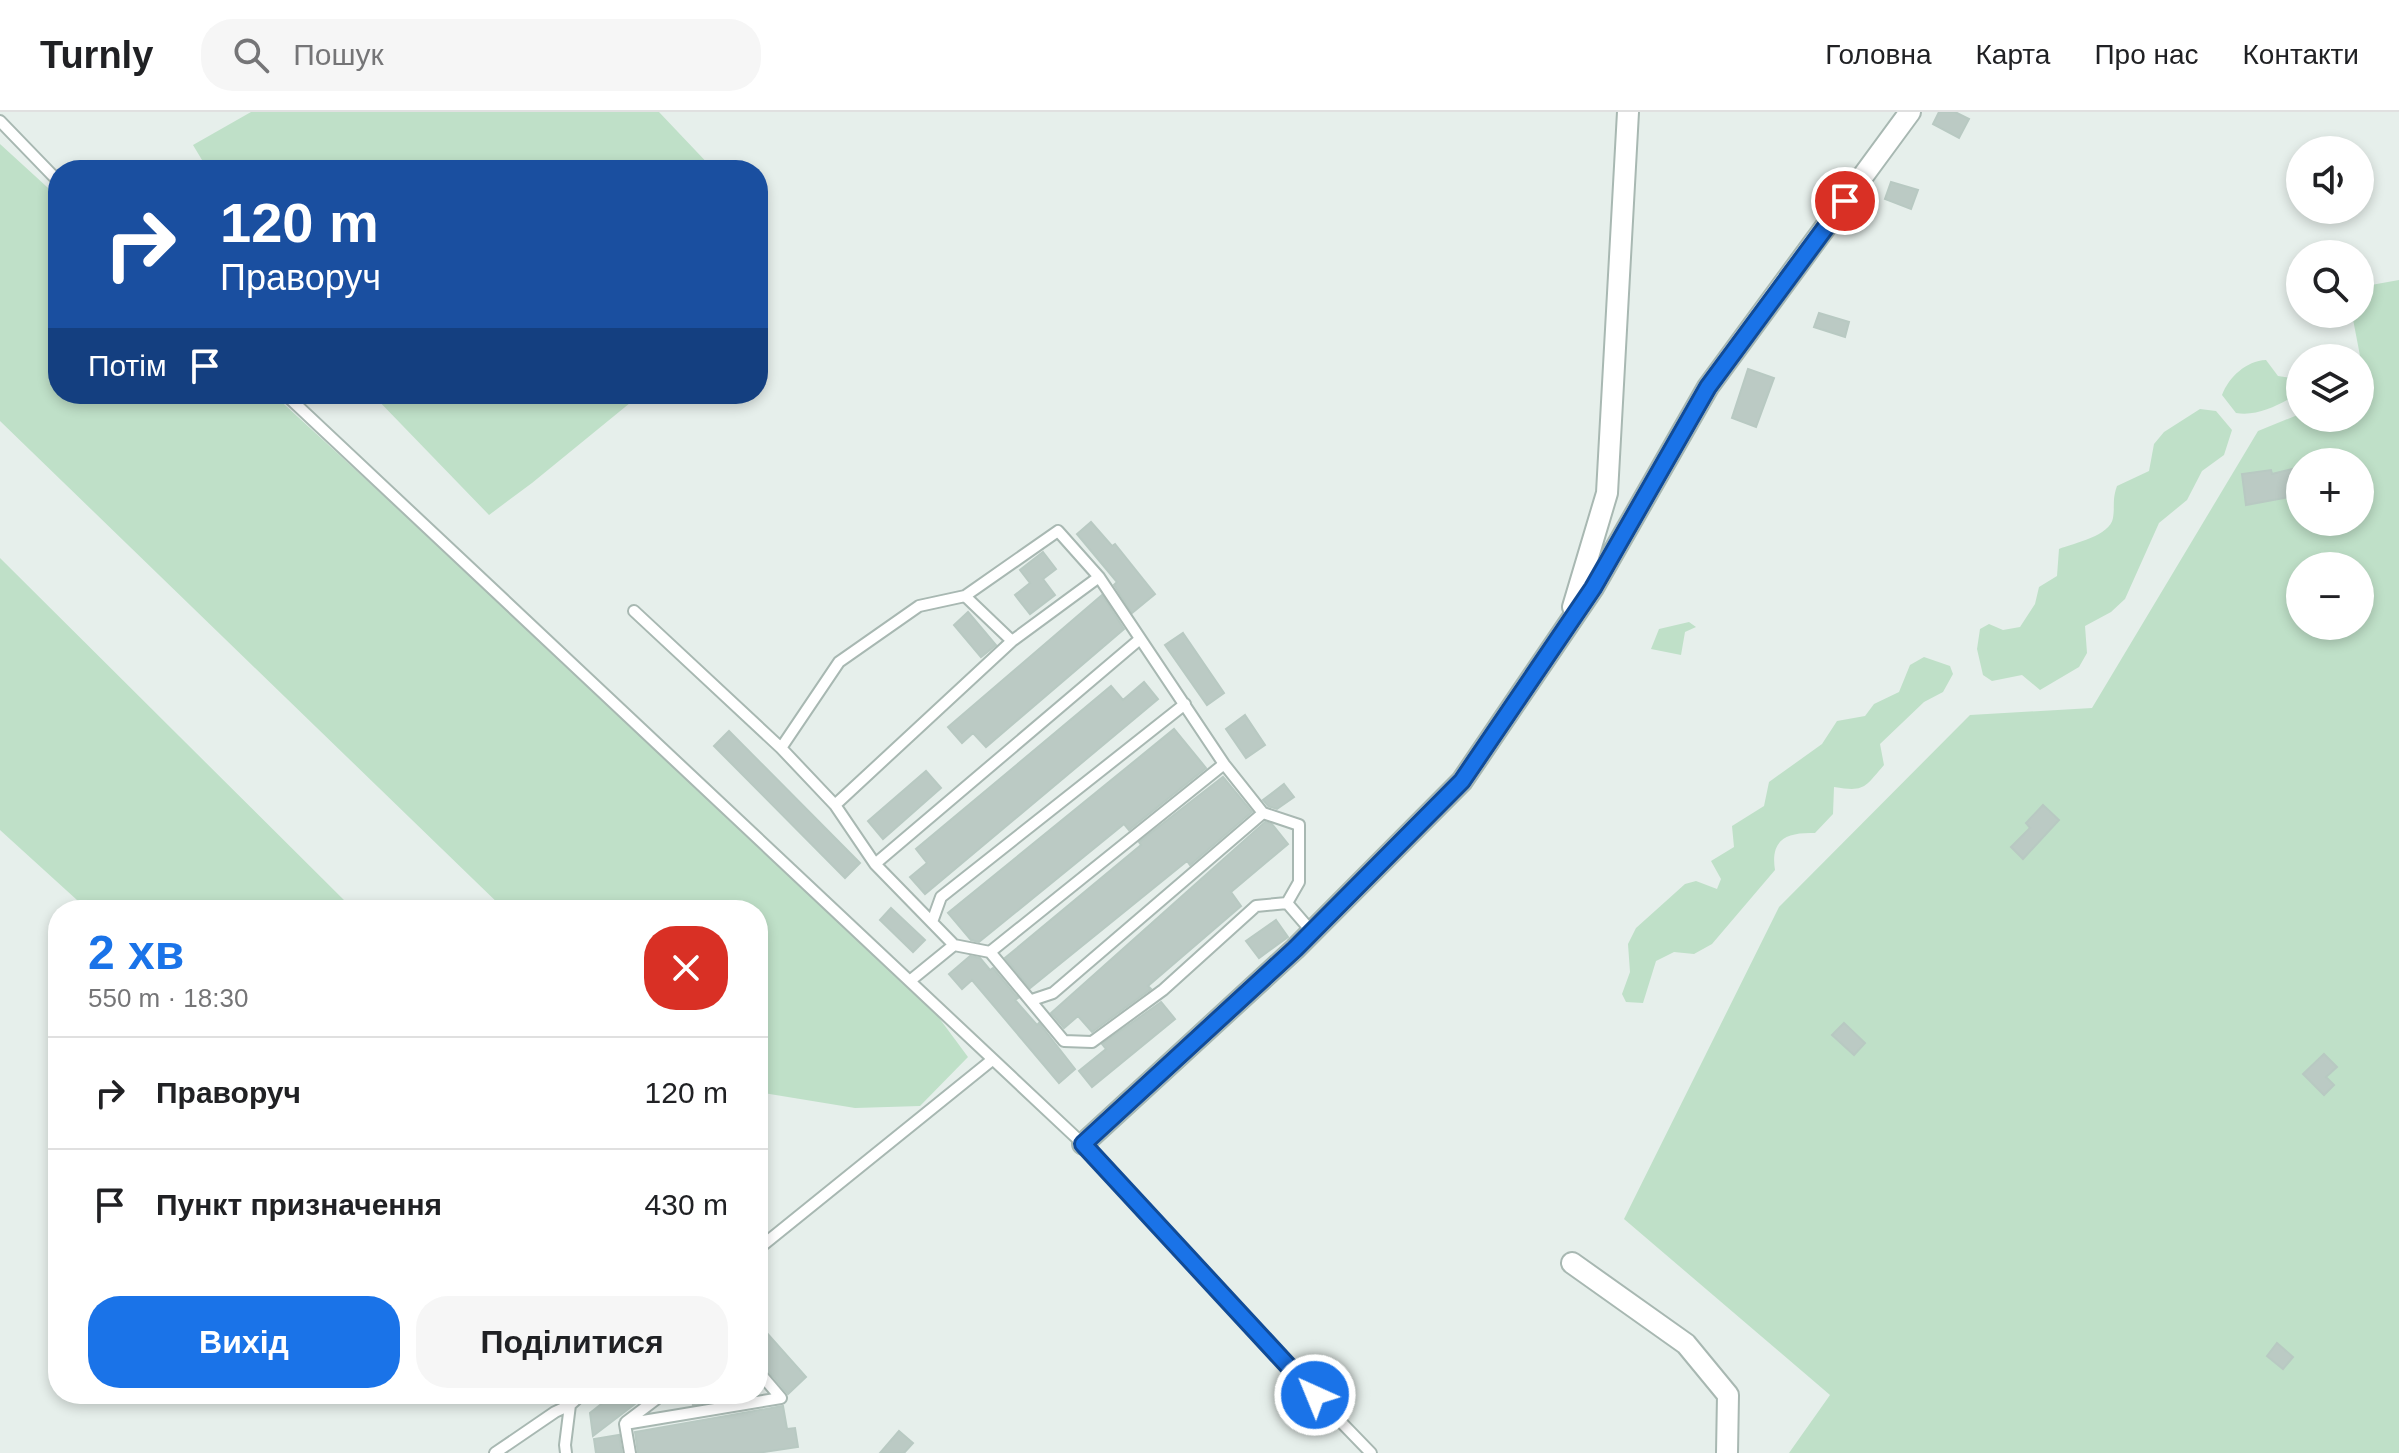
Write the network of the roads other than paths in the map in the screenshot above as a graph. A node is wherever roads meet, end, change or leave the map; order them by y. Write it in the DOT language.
graph roads {
  1 [pos="1628,112"];
  2 [pos="1910,112"];
  3 [pos="0,121"];
  4 [pos="48,171"];
  5 [pos="296,404"];
  6 [pos="1099,577"];
  7 [pos="965,596"];
  8 [pos="634,611"];
  9 [pos="1568,625"];
  10 [pos="1140,639"];
  11 [pos="1012,641"];
  12 [pos="1185,704"];
  13 [pos="781,748"];
  14 [pos="1224,764"];
  15 [pos="835,805"];
  16 [pos="1263,813"];
  17 [pos="875,864"];
  18 [pos="1287,903"];
  19 [pos="932,922"];
  20 [pos="1312,932"];
  21 [pos="954,945"];
  22 [pos="990,952"];
  23 [pos="911,980"];
  24 [pos="1032,1000"];
  25 [pos="992,1060"];
  26 [pos="1083,1144"];
  27 [pos="768,1241"];
  28 [pos="1572,1263"];
  29 [pos="768,1383"];
  30 [pos="768,1400"];
  31 [pos="650,1404"];
  32 [pos="745,1404"];
  33 [pos="570,1405"];
  34 [pos="625,1424"];
  35 [pos="495,1453"];
  36 [pos="566,1453"];
  37 [pos="630,1453"];
  38 [pos="1371,1453"];
  39 [pos="1730,1453"];
  1 -- 9 [label="street"];
  2 -- 9 [label="street"];
  3 -- 4 [label="lane"];
  5 -- 23 [label="lane"];
  6 -- 7 [label="lane"];
  6 -- 10 [label="lane"];
  6 -- 11 [label="lane"];
  7 -- 11 [label="lane"];
  7 -- 13 [label="lane"];
  8 -- 13 [label="lane"];
  9 -- 20 [label="street"];
  10 -- 12 [label="lane"];
  10 -- 17 [label="lane"];
  11 -- 15 [label="lane"];
  12 -- 14 [label="lane"];
  12 -- 19 [label="lane"];
  13 -- 15 [label="lane"];
  14 -- 16 [label="lane"];
  14 -- 22 [label="lane"];
  15 -- 17 [label="lane"];
  16 -- 18 [label="lane"];
  16 -- 24 [label="lane"];
  17 -- 19 [label="lane"];
  18 -- 20 [label="lane"];
  18 -- 24 [label="lane"];
  19 -- 21 [label="lane"];
  20 -- 26 [label="street"];
  21 -- 22 [label="lane"];
  21 -- 23 [label="lane"];
  22 -- 24 [label="lane"];
  23 -- 25 [label="lane"];
  25 -- 26 [label="lane"];
  25 -- 27 [label="lane"];
  26 -- 38 [label="lane"];
  28 -- 39 [label="street"];
  29 -- 30 [label="lane"];
  31 -- 34 [label="lane"];
  32 -- 34 [label="lane"];
  33 -- 35 [label="lane"];
  33 -- 36 [label="lane"];
  34 -- 37 [label="lane"];
}
